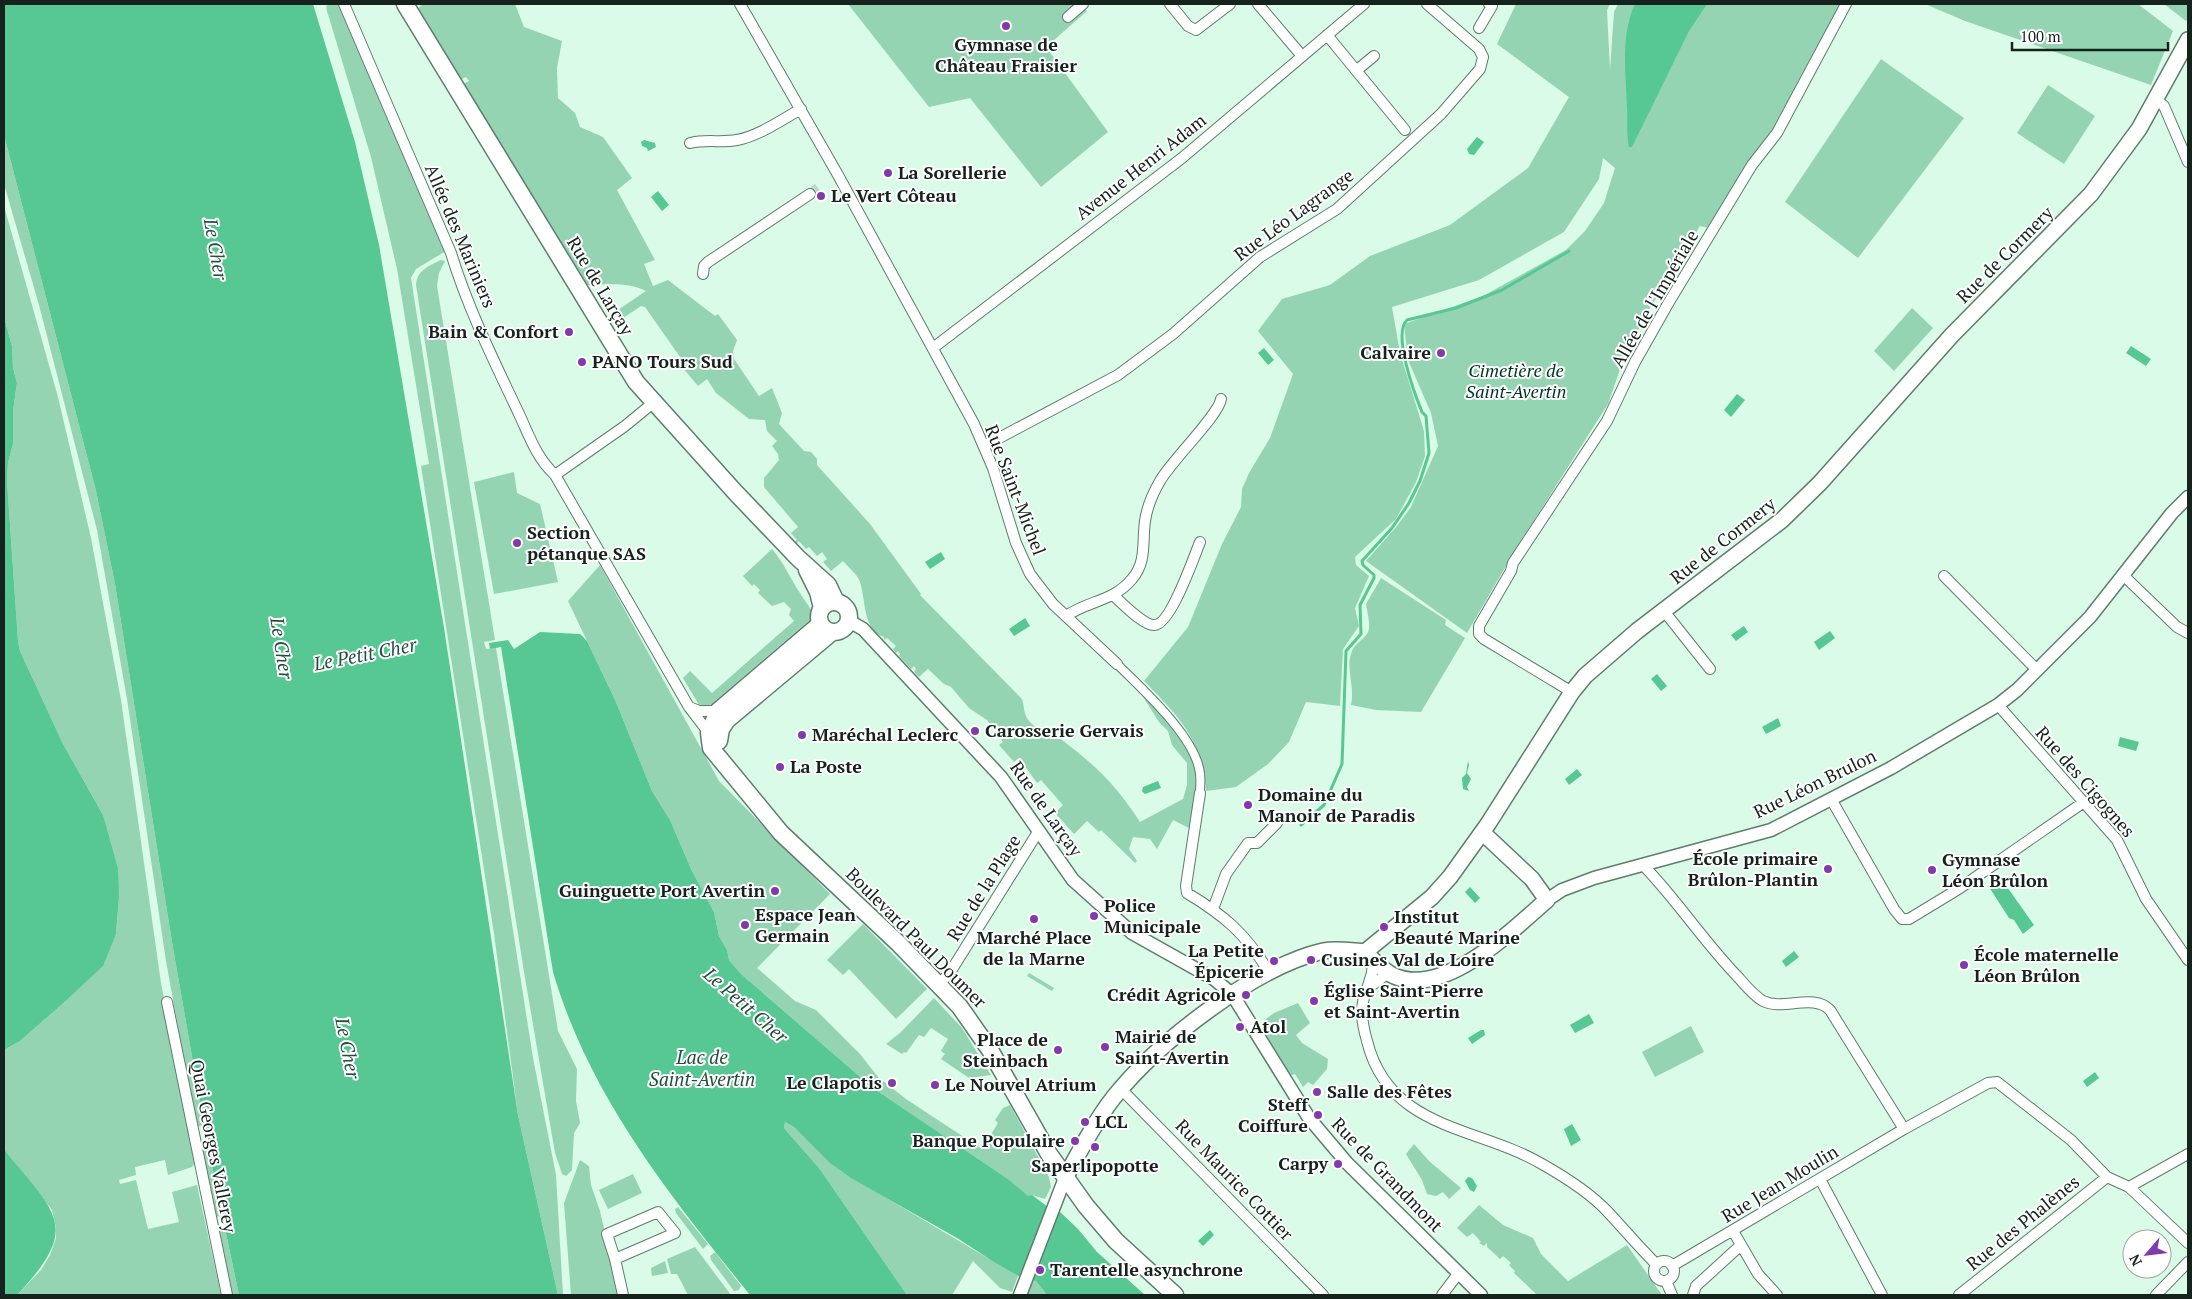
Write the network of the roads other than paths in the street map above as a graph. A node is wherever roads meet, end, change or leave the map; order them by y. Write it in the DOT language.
graph roads {
  1 [pos="344,4"];
  2 [pos="405,4"];
  3 [pos="740,4"];
  4 [pos="1083,4"];
  5 [pos="1170,4"];
  6 [pos="1230,4"];
  7 [pos="1258,4"];
  8 [pos="1364,4"];
  9 [pos="1427,4"];
  10 [pos="1488,4"];
  11 [pos="1846,4"];
  12 [pos="1068,17"];
  13 [pos="1479,28"];
  14 [pos="1327,35"];
  15 [pos="2188,40"];
  16 [pos="1302,56"];
  17 [pos="1374,56"];
  18 [pos="1357,70"];
  19 [pos="2156,99"];
  20 [pos="800,109"];
  21 [pos="1405,130"];
  22 [pos="690,144"];
  23 [pos="2188,162"];
  24 [pos="810,194"];
  25 [pos="703,274"];
  26 [pos="933,348"];
  27 [pos="1221,399"];
  28 [pos="653,402"];
  29 [pos="984,446"];
  30 [pos="554,475"];
  31 [pos="2188,498"];
  32 [pos="1200,542"];
  33 [pos="2123,575"];
  34 [pos="1944,576"];
  35 [pos="1114,596"];
  36 [pos="1664,611"];
  37 [pos="1066,616"];
  38 [pos="827,617"];
  39 [pos="849,621"];
  40 [pos="2188,633"];
  41 [pos="1117,664"];
  42 [pos="1710,669"];
  43 [pos="2037,670"];
  44 [pos="1572,692"];
  45 [pos="1998,705"];
  46 [pos="689,707"];
  47 [pos="718,712"];
  48 [pos="709,733"];
  49 [pos="730,771"];
  50 [pos="1200,793"];
  51 [pos="1830,799"];
  52 [pos="2084,802"];
  53 [pos="1277,823"];
  54 [pos="1038,832"];
  55 [pos="1483,833"];
  56 [pos="1643,865"];
  57 [pos="1547,900"];
  58 [pos="1213,910"];
  59 [pos="1369,956"];
  60 [pos="2188,960"];
  61 [pos="1270,972"];
  62 [pos="1388,973"];
  63 [pos="939,984"];
  64 [pos="1367,989"];
  65 [pos="1232,994"];
  66 [pos="167,1002"];
  67 [pos="1121,1088"];
  68 [pos="1904,1129"];
  69 [pos="2188,1154"];
  70 [pos="2107,1176"];
  71 [pos="1065,1178"];
  72 [pos="1820,1179"];
  73 [pos="2129,1187"];
  74 [pos="1733,1231"];
  75 [pos="2188,1244"];
  76 [pos="1741,1245"];
  77 [pos="614,1259"];
  78 [pos="2188,1262"];
  79 [pos="1656,1264"];
  80 [pos="1672,1266"];
  81 [pos="1458,1274"];
  82 [pos="1666,1281"];
  83 [pos="227,1295"];
  84 [pos="623,1295"];
  85 [pos="1020,1295"];
  86 [pos="1175,1295"];
  87 [pos="1324,1295"];
  88 [pos="1442,1295"];
  89 [pos="1481,1295"];
  90 [pos="1672,1295"];
  91 [pos="1693,1295"];
  92 [pos="1777,1295"];
  93 [pos="1882,1295"];
  94 [pos="1960,1295"];
  95 [pos="2156,1295"];
  1 -- 30 [label="street, Allée des Mariniers"];
  2 -- 28 [label="main road, Rue de Larçay"];
  3 -- 20 [label="street, Rue Saint-Michel"];
  4 -- 12 [label="street"];
  5 -- 6 [label="street"];
  7 -- 16 [label="street"];
  8 -- 14 [label="street, Avenue Henri Adam"];
  9 -- 29 [label="street, Rue Léo Lagrange"];
  10 -- 13 [label="street"];
  11 -- 44 [label="street, Allée de l'Impériale"];
  14 -- 16 [label="street, Avenue Henri Adam"];
  14 -- 18 [label="street"];
  15 -- 19 [label="main road, Rue de Cormery"];
  16 -- 26 [label="street, Avenue Henri Adam"];
  17 -- 18 [label="street"];
  18 -- 21 [label="street"];
  19 -- 23 [label="street"];
  19 -- 36 [label="main road, Rue de Cormery"];
  20 -- 22 [label="street"];
  20 -- 26 [label="street, Rue Saint-Michel"];
  24 -- 25 [label="street"];
  26 -- 29 [label="street, Rue Saint-Michel"];
  27 -- 35 [label="street"];
  28 -- 30 [label="street"];
  28 -- 38 [label="main road, Rue de Larçay"];
  29 -- 37 [label="street, Rue Saint-Michel"];
  30 -- 46 [label="street, Allée des Mariniers"];
  31 -- 33 [label="street, Rue Léon Brulon"];
  32 -- 35 [label="street"];
  33 -- 40 [label="street"];
  33 -- 43 [label="street, Rue Léon Brulon"];
  34 -- 43 [label="street"];
  35 -- 37 [label="street"];
  36 -- 42 [label="street"];
  36 -- 44 [label="main road, Rue de Cormery"];
  37 -- 41 [label="street, Rue Saint-Michel"];
  38 -- 39 [label="main road, Rue de Larçay"];
  38 -- 39 [label="main road"];
  38 -- 47 [label="main road"];
  38 -- 49 [label="main road"];
  39 -- 54 [label="street, Rue de Larçay"];
  41 -- 50 [label="street, Rue Saint-Michel"];
  43 -- 45 [label="street, Rue Léon Brulon"];
  44 -- 55 [label="main road, Rue de Cormery"];
  45 -- 51 [label="street, Rue Léon Brulon"];
  45 -- 52 [label="street, Rue des Cigognes"];
  46 -- 47 [label="street"];
  46 -- 48 [label="street, Allée des Mariniers"];
  47 -- 48 [label="main road"];
  48 -- 49 [label="main road, Boulevard Paul Doumer"];
  49 -- 63 [label="main road, Boulevard Paul Doumer"];
  50 -- 58 [label="street, Rue Saint-Michel"];
  51 -- 52 [label="street"];
  51 -- 56 [label="street, Rue Léon Brulon"];
  52 -- 60 [label="street, Rue des Cigognes"];
  53 -- 58 [label="street"];
  54 -- 63 [label="street, Rue de la Plage"];
  54 -- 65 [label="street, Rue de Larçay"];
  55 -- 57 [label="main road"];
  55 -- 59 [label="main road, Rue de Cormery"];
  56 -- 57 [label="street, Rue Léon Brulon"];
  56 -- 68 [label="street"];
  57 -- 62 [label="main road, Rue Léon Brulon"];
  58 -- 61 [label="street, Rue Saint-Michel"];
  59 -- 61 [label="main road"];
  59 -- 62 [label="main road, Rue Léon Brulon"];
  59 -- 64 [label="street"];
  61 -- 65 [label="main road"];
  62 -- 64 [label="street"];
  63 -- 71 [label="main road, Boulevard Paul Doumer"];
  64 -- 79 [label="street"];
  65 -- 67 [label="main road"];
  65 -- 81 [label="street, Rue de Grandmont"];
  66 -- 83 [label="street, Quai Georges Vallerey"];
  67 -- 71 [label="main road"];
  67 -- 87 [label="street, Rue Maurice Cottier"];
  68 -- 70 [label="street, Rue Jean Moulin"];
  68 -- 72 [label="street, Rue Jean Moulin"];
  69 -- 73 [label="street"];
  70 -- 73 [label="street"];
  70 -- 94 [label="street, Rue des Phalènes"];
  71 -- 85 [label="street"];
  71 -- 86 [label="main road, Boulevard Paul Doumer"];
  72 -- 74 [label="street, Rue Jean Moulin"];
  72 -- 93 [label="street"];
  73 -- 75 [label="street"];
  74 -- 76 [label="street"];
  74 -- 80 [label="street, Rue Jean Moulin"];
  76 -- 91 [label="street"];
  76 -- 92 [label="street"];
  77 -- 77 [label="street"];
  77 -- 84 [label="street"];
  78 -- 95 [label="street"];
  79 -- 80 [label="street"];
  79 -- 82 [label="street"];
  80 -- 82 [label="street"];
  81 -- 88 [label="street"];
  81 -- 89 [label="street, Rue de Grandmont"];
  82 -- 90 [label="street"];
}
